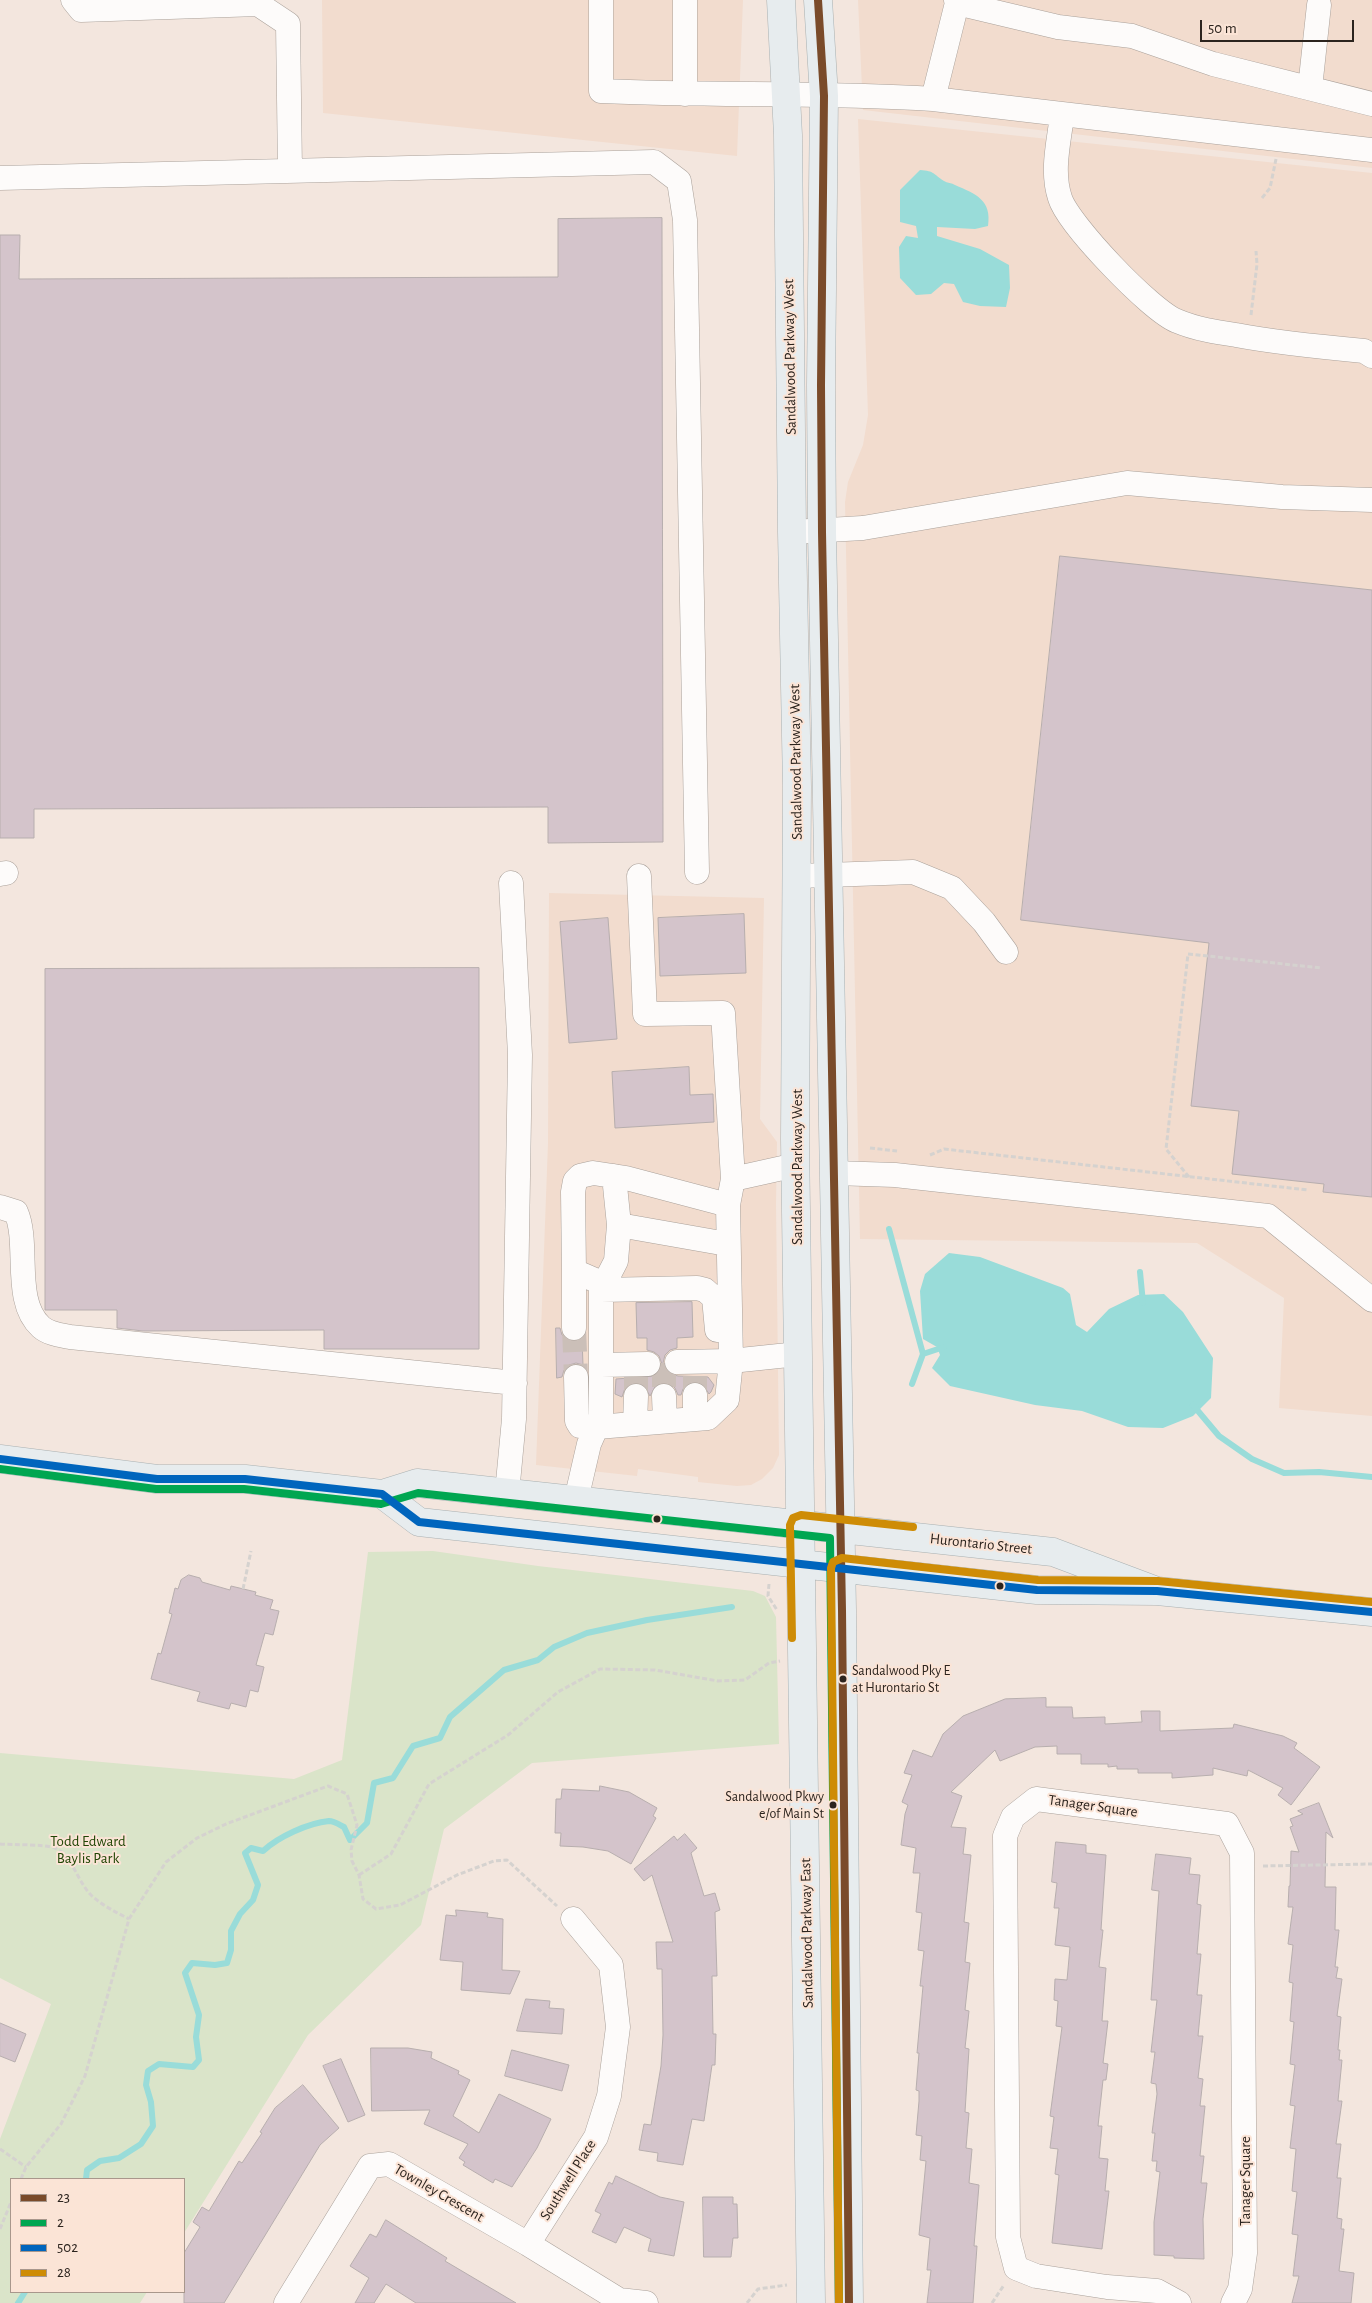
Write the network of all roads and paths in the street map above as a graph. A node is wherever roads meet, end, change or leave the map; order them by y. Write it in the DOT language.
graph roads {
  1 [pos="73,0"];
  2 [pos="601,0"];
  3 [pos="685,0"];
  4 [pos="782,0"];
  5 [pos="818,0"];
  6 [pos="956,2"];
  7 [pos="1319,5"];
  8 [pos="1310,88"];
  9 [pos="686,94"];
  10 [pos="786,95"];
  11 [pos="824,96"];
  12 [pos="933,99"];
  13 [pos="1372,104"];
  14 [pos="1062,115"];
  15 [pos="1372,150"];
  16 [pos="290,171"];
  17 [pos="0,178"];
  18 [pos="1256,251"];
  19 [pos="1250,323"];
  20 [pos="1372,356"];
  21 [pos="1372,500"];
  22 [pos="792,532"];
  23 [pos="822,532"];
  24 [pos="697,872"];
  25 [pos="639,876"];
  26 [pos="798,876"];
  27 [pos="829,876"];
  28 [pos="512,883"];
  29 [pos="1006,952"];
  30 [pos="1322,968"];
  31 [pos="870,1148"];
  32 [pos="905,1152"];
  33 [pos="923,1154"];
  34 [pos="796,1165"];
  35 [pos="834,1173"];
  36 [pos="614,1176"];
  37 [pos="1189,1177"];
  38 [pos="733,1179"];
  39 [pos="1308,1190"];
  40 [pos="728,1205"];
  41 [pos="0,1207"];
  42 [pos="619,1225"];
  43 [pos="727,1244"];
  44 [pos="574,1271"];
  45 [pos="602,1287"];
  46 [pos="1372,1300"];
  47 [pos="574,1328"];
  48 [pos="798,1354"];
  49 [pos="731,1356"];
  50 [pos="601,1365"];
  51 [pos="576,1377"];
  52 [pos="515,1383"];
  53 [pos="664,1396"];
  54 [pos="694,1418"];
  55 [pos="665,1421"];
  56 [pos="635,1424"];
  57 [pos="597,1427"];
  58 [pos="0,1459"];
  59 [pos="508,1493"];
  60 [pos="382,1494"];
  61 [pos="576,1500"];
  62 [pos="800,1525"];
  63 [pos="840,1529"];
  64 [pos="251,1550"];
  65 [pos="801,1564"];
  66 [pos="841,1568"];
  67 [pos="243,1589"];
  68 [pos="1156,1591"];
  69 [pos="1372,1612"];
  70 [pos="782,1660"];
  71 [pos="0,1844"];
  72 [pos="1372,1864"];
  73 [pos="1242,1866"];
  74 [pos="359,1874"];
  75 [pos="129,1919"];
  76 [pos="573,1919"];
  77 [pos="0,2149"];
  78 [pos="26,2167"];
  79 [pos="21,2178"];
  80 [pos="10,2204"];
  81 [pos="0,2229"];
  82 [pos="528,2244"];
  83 [pos="789,2285"];
  84 [pos="286,2303"];
  85 [pos="646,2303"];
  86 [pos="747,2303"];
  87 [pos="811,2303"];
  88 [pos="849,2303"];
  89 [pos="1179,2303"];
  90 [pos="1232,2303"];
  1 -- 16 [label="street"];
  2 -- 9 [label="street"];
  3 -- 9 [label="street"];
  4 -- 10 [label="main road, Sandalwood Parkway West"];
  5 -- 11 [label="main road, Sandalwood Parkway West"];
  6 -- 8 [label="street"];
  6 -- 12 [label="street"];
  7 -- 8 [label="street"];
  8 -- 13 [label="street"];
  9 -- 10 [label="street"];
  10 -- 11 [label="street"];
  10 -- 22 [label="main road, Sandalwood Parkway West"];
  11 -- 12 [label="street"];
  11 -- 23 [label="main road, Sandalwood Parkway West"];
  12 -- 14 [label="street"];
  14 -- 15 [label="street"];
  14 -- 20 [label="street"];
  16 -- 17 [label="street"];
  16 -- 24 [label="street"];
  18 -- 19 [label="path"];
  21 -- 23 [label="street"];
  22 -- 23 [label="street"];
  22 -- 26 [label="main road, Sandalwood Parkway West"];
  23 -- 27 [label="main road, Sandalwood Parkway West"];
  25 -- 38 [label="street"];
  26 -- 27 [label="street"];
  26 -- 34 [label="main road, Sandalwood Parkway West"];
  27 -- 29 [label="street"];
  27 -- 35 [label="main road, Sandalwood Parkway West"];
  28 -- 52 [label="street"];
  30 -- 37 [label="path"];
  31 -- 32 [label="path"];
  33 -- 37 [label="path"];
  34 -- 38 [label="street"];
  34 -- 48 [label="main road, Sandalwood Parkway West"];
  35 -- 46 [label="street"];
  35 -- 63 [label="main road, Sandalwood Parkway West"];
  36 -- 40 [label="street"];
  36 -- 42 [label="street"];
  36 -- 44 [label="street"];
  37 -- 39 [label="path"];
  38 -- 40 [label="street"];
  40 -- 43 [label="street"];
  41 -- 52 [label="street"];
  42 -- 43 [label="street"];
  42 -- 45 [label="street"];
  43 -- 49 [label="street"];
  44 -- 45 [label="street"];
  44 -- 47 [label="street"];
  45 -- 49 [label="street"];
  45 -- 50 [label="street"];
  48 -- 49 [label="street"];
  48 -- 62 [label="main road, Sandalwood Parkway West"];
  49 -- 54 [label="street"];
  49 -- 54 [label="street"];
  50 -- 56 [label="street"];
  50 -- 57 [label="street"];
  51 -- 57 [label="street"];
  52 -- 59 [label="street"];
  53 -- 55 [label="street"];
  54 -- 55 [label="street"];
  55 -- 56 [label="street"];
  56 -- 57 [label="street"];
  57 -- 61 [label="street"];
  58 -- 60 [label="main road, Hurontario Street"];
  59 -- 60 [label="main road, Hurontario Street"];
  59 -- 61 [label="main road, Hurontario Street"];
  60 -- 65 [label="main road, Hurontario Street"];
  61 -- 62 [label="main road, Hurontario Street"];
  62 -- 63 [label="main road, Hurontario Street"];
  62 -- 65 [label="main road, Sandalwood Parkway East"];
  63 -- 66 [label="main road, Sandalwood Parkway West"];
  63 -- 68 [label="main road, Hurontario Street"];
  64 -- 67 [label="path"];
  65 -- 66 [label="main road, Hurontario Street"];
  65 -- 87 [label="main road, Sandalwood Parkway East"];
  66 -- 68 [label="main road, Hurontario Street"];
  66 -- 88 [label="main road"];
  68 -- 69 [label="main road, Hurontario Street"];
  70 -- 74 [label="path"];
  71 -- 75 [label="path"];
  72 -- 73 [label="path"];
  73 -- 89 [label="street, Tanager Square"];
  73 -- 90 [label="street, Tanager Square"];
  74 -- 75 [label="path"];
  74 -- 76 [label="path"];
  75 -- 78 [label="path"];
  76 -- 82 [label="street, Southwell Place"];
  77 -- 78 [label="path"];
  78 -- 79 [label="path"];
  80 -- 81 [label="path"];
  82 -- 84 [label="street, Townley Crescent"];
  82 -- 85 [label="street, Townley Crescent"];
  83 -- 86 [label="path"];
}
